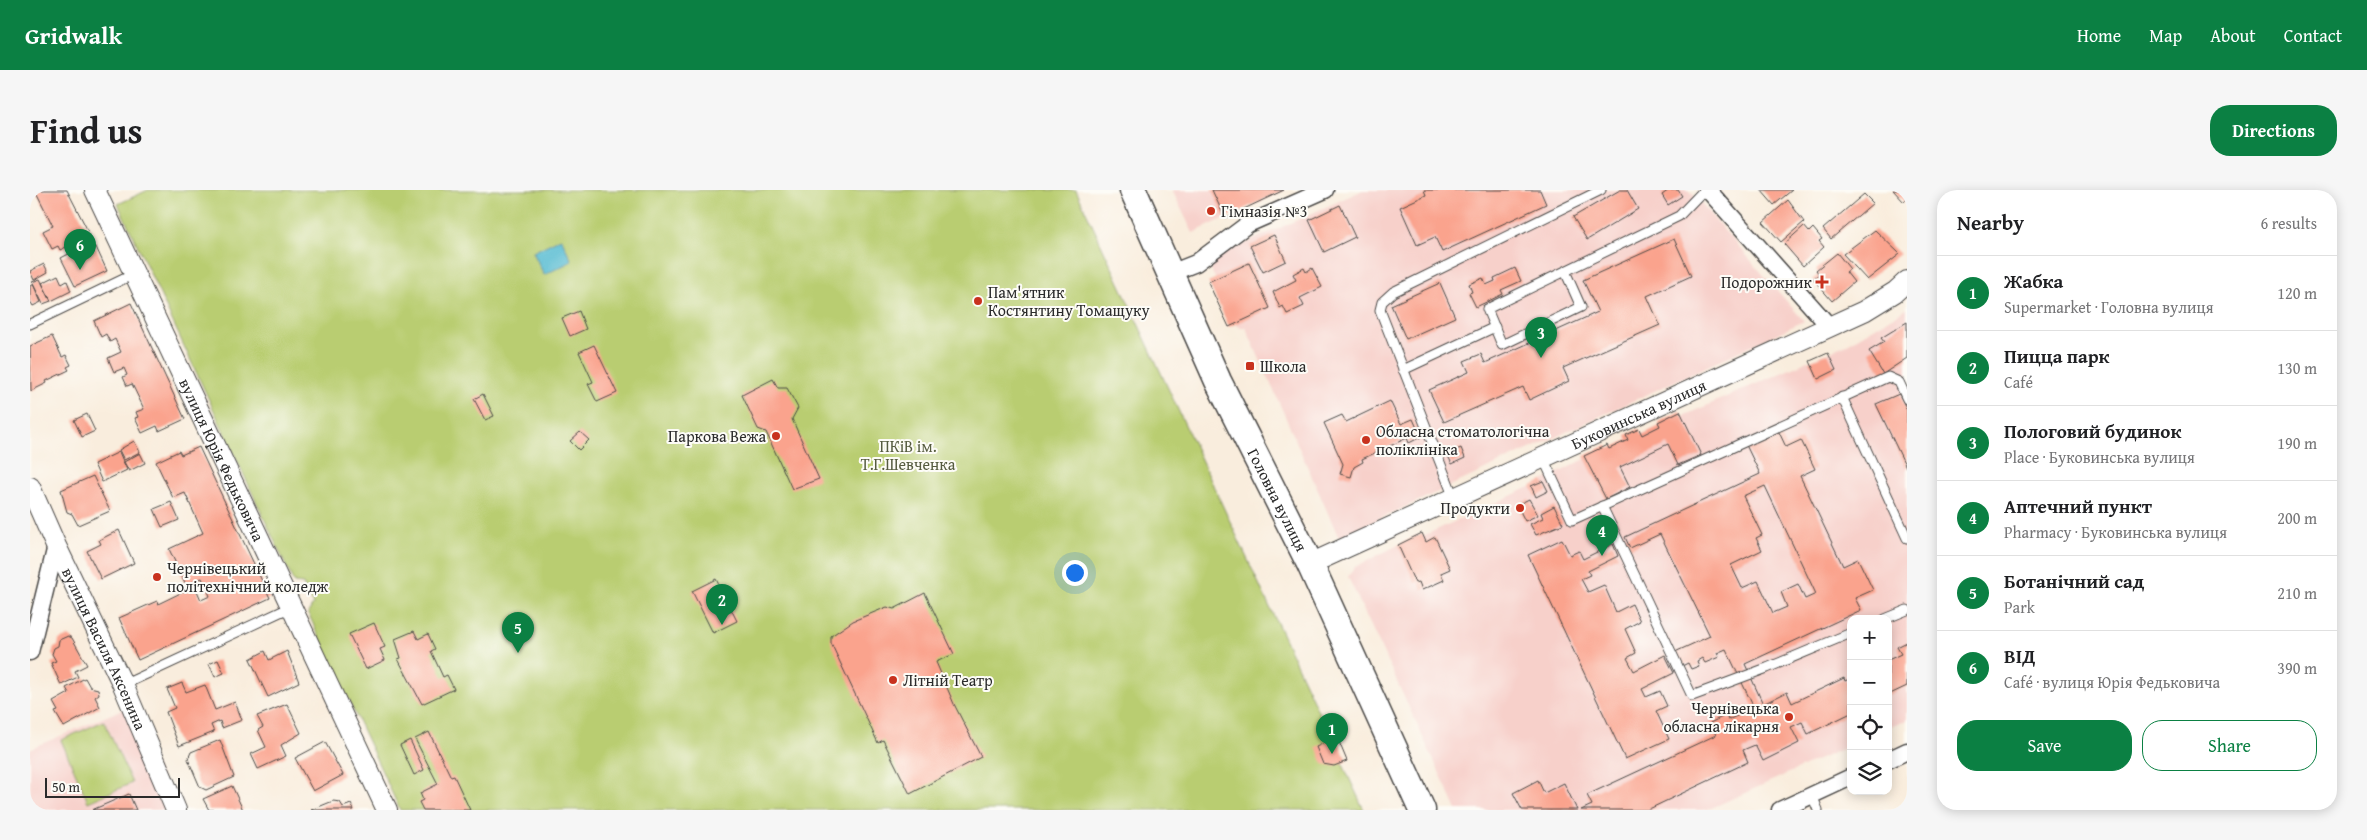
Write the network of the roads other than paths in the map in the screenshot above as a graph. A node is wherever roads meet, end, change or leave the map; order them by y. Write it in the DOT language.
graph roads {
  1 [pos="95,190"];
  2 [pos="1133,190"];
  3 [pos="1325,190"];
  4 [pos="1601,190"];
  5 [pos="1704,190"];
  6 [pos="1708,190"];
  7 [pos="1565,271"];
  8 [pos="134,273"];
  9 [pos="1171,273"];
  10 [pos="1907,281"];
  11 [pos="30,324"];
  12 [pos="1829,326"];
  13 [pos="1495,327"];
  14 [pos="1403,370"];
  15 [pos="1842,397"];
  16 [pos="1907,399"];
  17 [pos="1543,458"];
  18 [pos="30,487"];
  19 [pos="1454,498"];
  20 [pos="1602,506"];
  21 [pos="1907,538"];
  22 [pos="56,546"];
  23 [pos="1310,564"];
  24 [pos="291,607"];
  25 [pos="1907,610"];
  26 [pos="1892,616"];
  27 [pos="1847,635"];
  28 [pos="30,652"];
  29 [pos="123,685"];
  30 [pos="1907,751"];
  31 [pos="1892,758"];
  32 [pos="1847,780"];
  33 [pos="1815,803"];
  34 [pos="176,810"];
  35 [pos="387,810"];
  36 [pos="1422,810"];
  37 [pos="1780,810"];
  1 -- 8 [label="street, вулиця Юрія Федьковича"];
  2 -- 9 [label="main road, Головна вулиця"];
  3 -- 9 [label="street"];
  4 -- 14 [label="lane"];
  5 -- 7 [label="lane"];
  6 -- 12 [label="street"];
  7 -- 13 [label="lane"];
  7 -- 13 [label="lane"];
  8 -- 11 [label="lane"];
  8 -- 24 [label="street, вулиця Юрія Федьковича"];
  9 -- 23 [label="main road, Головна вулиця"];
  10 -- 12 [label="street, Буковинська вулиця"];
  12 -- 17 [label="street, Буковинська вулиця"];
  13 -- 14 [label="lane"];
  14 -- 19 [label="lane"];
  15 -- 16 [label="lane"];
  15 -- 20 [label="lane"];
  15 -- 21 [label="lane"];
  17 -- 19 [label="street, Буковинська вулиця"];
  17 -- 20 [label="lane"];
  18 -- 22 [label="street, вулиця Василя Аксенина"];
  19 -- 23 [label="street, Буковинська вулиця"];
  20 -- 27 [label="lane"];
  22 -- 28 [label="street"];
  22 -- 29 [label="street, вулиця Василя Аксенина"];
  23 -- 36 [label="main road, Головна вулиця"];
  24 -- 29 [label="lane"];
  24 -- 35 [label="street, вулиця Юрія Федьковича"];
  25 -- 26 [label="lane"];
  29 -- 34 [label="street, вулиця Василя Аксенина"];
  30 -- 31 [label="street"];
  32 -- 33 [label="street"];
  33 -- 37 [label="street"];
}
